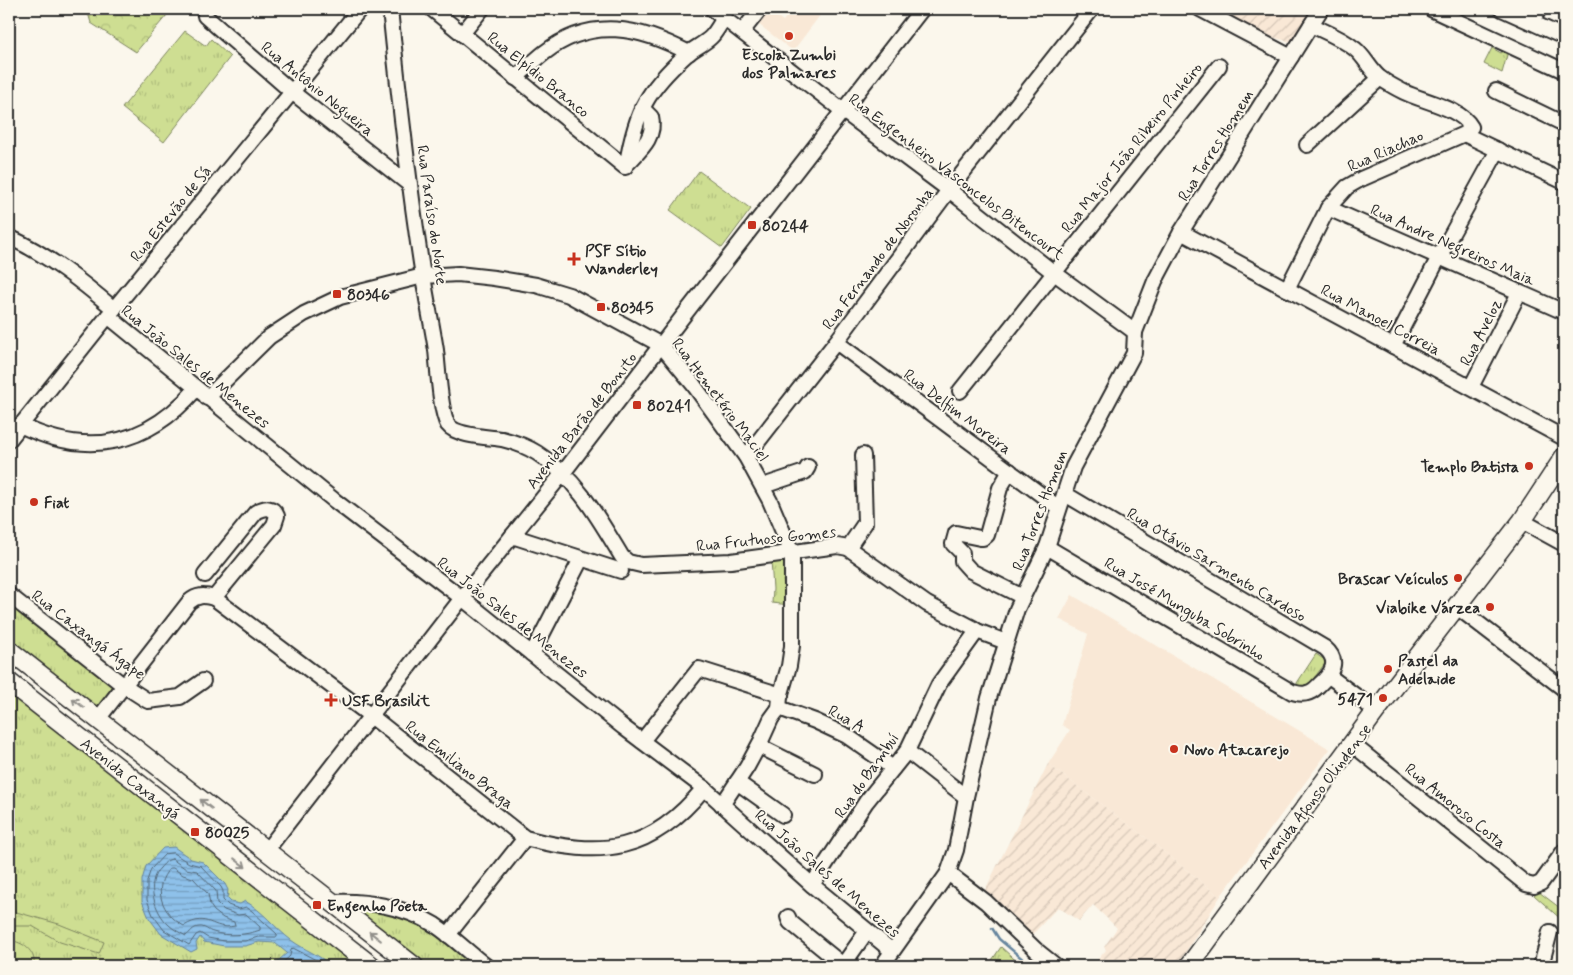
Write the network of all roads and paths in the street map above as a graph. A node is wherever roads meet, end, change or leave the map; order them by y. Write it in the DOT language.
graph roads {
  1 [pos="360,9"];
  2 [pos="390,9"];
  3 [pos="432,9"];
  4 [pos="482,9"];
  5 [pos="712,9"];
  6 [pos="760,9"];
  7 [pos="922,9"];
  8 [pos="1092,9"];
  9 [pos="1200,9"];
  10 [pos="1321,9"];
  11 [pos="1431,9"];
  12 [pos="1502,9"];
  13 [pos="1539,9"];
  14 [pos="205,16"];
  15 [pos="724,18"];
  16 [pos="1532,22"];
  17 [pos="1309,29"];
  18 [pos="742,32"];
  19 [pos="462,34"];
  20 [pos="1564,37"];
  21 [pos="689,53"];
  22 [pos="1291,57"];
  23 [pos="1219,66"];
  24 [pos="1564,71"];
  25 [pos="515,78"];
  26 [pos="1380,78"];
  27 [pos="1496,91"];
  28 [pos="292,92"];
  29 [pos="843,111"];
  30 [pos="1564,124"];
  31 [pos="1464,134"];
  32 [pos="1307,145"];
  33 [pos="1498,150"];
  34 [pos="1564,182"];
  35 [pos="410,186"];
  36 [pos="949,190"];
  37 [pos="1328,208"];
  38 [pos="1181,232"];
  39 [pos="9,237"];
  40 [pos="1439,257"];
  41 [pos="1053,272"];
  42 [pos="423,276"];
  43 [pos="1287,289"];
  44 [pos="1520,293"];
  45 [pos="111,312"];
  46 [pos="1564,312"];
  47 [pos="1136,332"];
  48 [pos="836,342"];
  49 [pos="661,345"];
  50 [pos="1393,346"];
  51 [pos="1471,387"];
  52 [pos="196,389"];
  53 [pos="960,391"];
  54 [pos="207,398"];
  55 [pos="13,432"];
  56 [pos="1564,438"];
  57 [pos="863,455"];
  58 [pos="746,457"];
  59 [pos="1564,458"];
  60 [pos="808,467"];
  61 [pos="1010,471"];
  62 [pos="562,473"];
  63 [pos="762,486"];
  64 [pos="1065,494"];
  65 [pos="1059,508"];
  66 [pos="1522,521"];
  67 [pos="512,536"];
  68 [pos="1564,544"];
  69 [pos="1047,547"];
  70 [pos="848,548"];
  71 [pos="792,553"];
  72 [pos="581,559"];
  73 [pos="623,566"];
  74 [pos="205,575"];
  75 [pos="9,595"];
  76 [pos="1023,597"];
  77 [pos="214,598"];
  78 [pos="462,598"];
  79 [pos="1457,607"];
  80 [pos="977,631"];
  81 [pos="1006,642"];
  82 [pos="9,650"];
  83 [pos="532,654"];
  84 [pos="1329,676"];
  85 [pos="203,681"];
  86 [pos="9,682"];
  87 [pos="123,685"];
  88 [pos="1564,689"];
  89 [pos="780,701"];
  90 [pos="1376,711"];
  91 [pos="371,716"];
  92 [pos="98,719"];
  93 [pos="642,741"];
  94 [pos="1352,744"];
  95 [pos="758,746"];
  96 [pos="907,751"];
  97 [pos="894,768"];
  98 [pos="815,774"];
  99 [pos="737,782"];
  100 [pos="704,788"];
  101 [pos="966,797"];
  102 [pos="722,805"];
  103 [pos="783,815"];
  104 [pos="525,838"];
  105 [pos="266,851"];
  106 [pos="1564,851"];
  107 [pos="948,873"];
  108 [pos="812,885"];
  109 [pos="332,902"];
  110 [pos="788,918"];
  111 [pos="867,931"];
  112 [pos="1550,932"];
  113 [pos="448,935"];
  114 [pos="892,951"];
  115 [pos="372,966"];
  116 [pos="414,966"];
  117 [pos="486,966"];
  118 [pos="843,966"];
  119 [pos="882,966"];
  120 [pos="1056,966"];
  121 [pos="1189,966"];
  122 [pos="1541,966"];
  1 -- 28 [label="street, Rua Estevão de Sá"];
  2 -- 35 [label="street, Rua Paraíso do Norte"];
  3 -- 19 [label="street, Rua Elpídio Branco"];
  4 -- 19 [label="street"];
  5 -- 15 [label="street, Rua Engenheiro Vasconcelos Bitencourt"];
  6 -- 18 [label="street"];
  7 -- 29 [label="street, Avenida Barão de Bonito"];
  8 -- 36 [label="street, Rua Fernando de Noronha"];
  9 -- 22 [label="street"];
  10 -- 17 [label="street, Rua Torres Homem"];
  11 -- 24 [label="street"];
  12 -- 16 [label="street"];
  13 -- 16 [label="street"];
  14 -- 28 [label="street, Rua Antônio Nogueira"];
  15 -- 18 [label="street, Rua Engenheiro Vasconcelos Bitencourt"];
  15 -- 21 [label="street"];
  16 -- 20 [label="street"];
  17 -- 22 [label="street, Rua Torres Homem"];
  17 -- 26 [label="street"];
  18 -- 29 [label="street, Rua Engenheiro Vasconcelos Bitencourt"];
  19 -- 25 [label="street, Rua Elpídio Branco"];
  21 -- 25 [label="street"];
  21 -- 25 [label="street, Rua Elpídio Branco"];
  22 -- 38 [label="street, Rua Torres Homem"];
  23 -- 41 [label="street, Rua Major João Ribeiro Pinheiro"];
  26 -- 31 [label="street"];
  26 -- 32 [label="street"];
  27 -- 30 [label="street"];
  28 -- 35 [label="street, Rua Antônio Nogueira"];
  28 -- 45 [label="street, Rua Estevão de Sá"];
  29 -- 36 [label="street, Rua Engenheiro Vasconcelos Bitencourt"];
  29 -- 49 [label="street, Avenida Barão de Bonito"];
  31 -- 33 [label="street"];
  31 -- 37 [label="street, Rua Riachao"];
  33 -- 34 [label="street"];
  33 -- 40 [label="street"];
  35 -- 42 [label="street, Rua Paraíso do Norte"];
  36 -- 41 [label="street, Rua Engenheiro Vasconcelos Bitencourt"];
  36 -- 48 [label="street, Rua Fernando de Noronha"];
  37 -- 40 [label="street, Rua Andre Negreiros Maia"];
  37 -- 43 [label="street, Rua Riachao"];
  38 -- 43 [label="street, Rua Manoel Correia"];
  38 -- 47 [label="street, Rua Torres Homem"];
  39 -- 45 [label="street, Rua João Sales de Menezes"];
  40 -- 44 [label="street, Rua Andre Negreiros Maia"];
  40 -- 50 [label="street"];
  41 -- 47 [label="street, Rua Engenheiro Vasconcelos Bitencourt"];
  41 -- 53 [label="street, Rua Major João Ribeiro Pinheiro"];
  42 -- 49 [label="street, Rua Hemetério Maciel"];
  42 -- 54 [label="street, Rua Hemetério Maciel"];
  42 -- 62 [label="street, Rua Paraíso do Norte"];
  43 -- 50 [label="street, Rua Manoel Correia"];
  44 -- 46 [label="street, Rua Andre Negreiros Maia"];
  44 -- 51 [label="street, Rua Aveloz"];
  45 -- 52 [label="street, Rua João Sales de Menezes"];
  45 -- 55 [label="street, Rua Estevão de Sá"];
  47 -- 64 [label="street, Rua Torres Homem"];
  48 -- 58 [label="street, Rua Fernando de Noronha"];
  48 -- 61 [label="street, Rua Delfim Moreira"];
  49 -- 58 [label="street, Rua Hemetério Maciel"];
  49 -- 62 [label="street, Avenida Barão de Bonito"];
  50 -- 51 [label="street, Rua Manoel Correia"];
  51 -- 56 [label="street, Rua Manoel Correia"];
  52 -- 54 [label="street, Rua João Sales de Menezes"];
  52 -- 55 [label="street"];
  54 -- 78 [label="street, Rua João Sales de Menezes"];
  57 -- 70 [label="street"];
  58 -- 63 [label="street, Rua Hemetério Maciel"];
  59 -- 66 [label="main road, Avenida Afonso Olindense"];
  60 -- 63 [label="street"];
  61 -- 65 [label="street, Rua Delfim Moreira"];
  61 -- 76 [label="street"];
  62 -- 67 [label="street, Avenida Barão de Bonito"];
  62 -- 73 [label="street"];
  63 -- 71 [label="street, Rua Hemetério Maciel"];
  64 -- 65 [label="street, Rua Torres Homem"];
  64 -- 84 [label="street, Rua Otávio Sarmento Cardoso"];
  65 -- 69 [label="street, Rua Torres Homem"];
  66 -- 68 [label="street"];
  66 -- 79 [label="main road, Avenida Afonso Olindense"];
  67 -- 72 [label="street, Rua Frutuoso Gomes"];
  67 -- 78 [label="street, Avenida Barão de Bonito"];
  69 -- 76 [label="street, Rua Torres Homem"];
  69 -- 84 [label="street, Rua José Munguba Sobrinho"];
  70 -- 71 [label="street, Rua Frutuoso Gomes"];
  70 -- 80 [label="street, Rua Frutuoso Gomes"];
  71 -- 73 [label="street, Rua Frutuoso Gomes"];
  71 -- 89 [label="street, Rua Hemetério Maciel"];
  72 -- 73 [label="street, Rua Frutuoso Gomes"];
  72 -- 83 [label="street"];
  74 -- 77 [label="street"];
  75 -- 87 [label="street, Rua Caxangá Ágape"];
  76 -- 81 [label="street, Rua Torres Homem"];
  77 -- 87 [label="street"];
  77 -- 91 [label="street, Rua Emiliano Braga"];
  78 -- 83 [label="street, Rua João Sales de Menezes"];
  78 -- 91 [label="street, Avenida Barão de Bonito"];
  79 -- 88 [label="street"];
  79 -- 90 [label="main road, Avenida Afonso Olindense"];
  80 -- 81 [label="street, Rua Frutuoso Gomes"];
  80 -- 96 [label="street, Rua do Bambuí"];
  81 -- 101 [label="street, Rua Torres Homem"];
  92 -- 82 [label="main road, Avenida Caxangá, one-way"];
  83 -- 93 [label="street, Rua João Sales de Menezes"];
  84 -- 90 [label="street"];
  85 -- 87 [label="street, Rua Caxangá Ágape"];
  86 -- 115 [label="main road, Avenida Caxangá, one-way"];
  87 -- 92 [label="street"];
  89 -- 93 [label="street, Rua A"];
  89 -- 95 [label="street, Rua Hemetério Maciel"];
  89 -- 97 [label="street, Rua A"];
  90 -- 94 [label="main road, Avenida Afonso Olindense"];
  91 -- 104 [label="street, Rua Emiliano Braga"];
  91 -- 105 [label="street, Avenida Barão de Bonito"];
  105 -- 92 [label="main road, Avenida Caxangá, one-way"];
  93 -- 100 [label="street, Rua João Sales de Menezes"];
  94 -- 106 [label="street, Rua Amoroso Costa"];
  94 -- 121 [label="main road, Avenida Afonso Olindense"];
  95 -- 98 [label="street"];
  95 -- 99 [label="street, Rua Hemetério Maciel"];
  96 -- 97 [label="street, Rua do Bambuí"];
  96 -- 101 [label="street"];
  97 -- 108 [label="street, Rua do Bambuí"];
  99 -- 102 [label="street, Rua Hemetério Maciel"];
  99 -- 103 [label="street"];
  100 -- 102 [label="street, Rua João Sales de Menezes"];
  100 -- 104 [label="street, Rua Emiliano Braga"];
  101 -- 107 [label="street, Rua Torres Homem"];
  102 -- 108 [label="street, Rua João Sales de Menezes"];
  104 -- 113 [label="street"];
  105 -- 109 [label="main road, Avenida Caxangá"];
  107 -- 114 [label="street, Rua Torres Homem"];
  107 -- 120 [label="street"];
  108 -- 111 [label="street, Rua João Sales de Menezes"];
  109 -- 113 [label="street"];
  116 -- 109 [label="main road, Avenida Caxangá, one-way"];
  110 -- 118 [label="street"];
  111 -- 114 [label="street, Rua João Sales de Menezes"];
  111 -- 118 [label="street"];
  112 -- 122 [label="street"];
  113 -- 117 [label="street"];
  114 -- 119 [label="street, Rua Torres Homem"];
}
